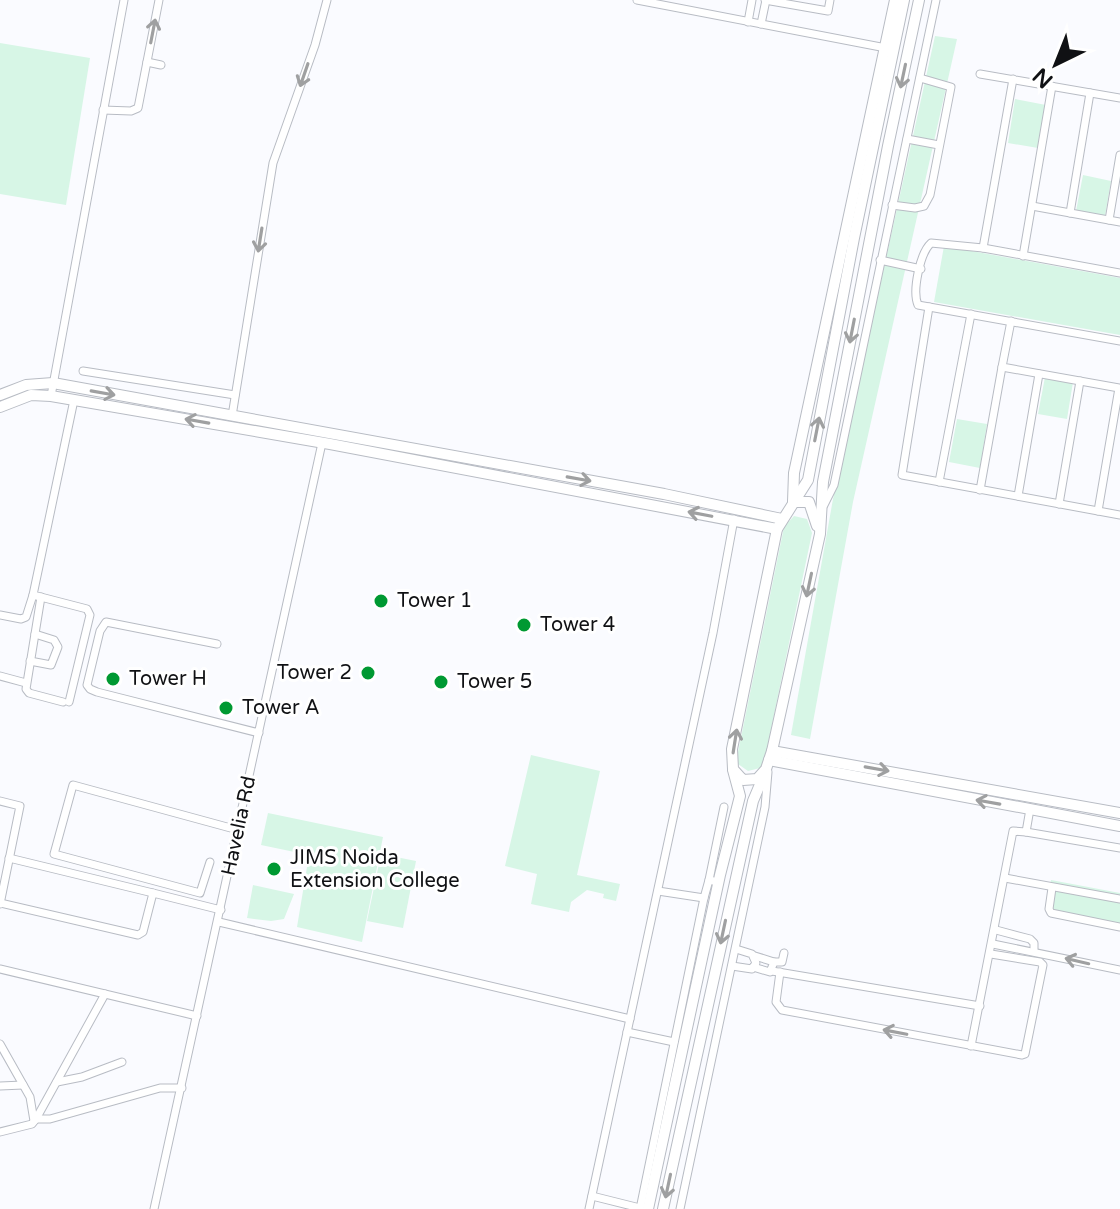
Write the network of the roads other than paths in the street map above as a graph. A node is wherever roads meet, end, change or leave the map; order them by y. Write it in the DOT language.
graph roads {
  1 [pos="124,0"];
  2 [pos="159,0"];
  3 [pos="327,0"];
  4 [pos="637,0"];
  5 [pos="752,0"];
  6 [pos="766,0"];
  7 [pos="830,0"];
  8 [pos="895,0"];
  9 [pos="904,0"];
  10 [pos="919,0"];
  11 [pos="936,0"];
  12 [pos="662,2"];
  13 [pos="748,22"];
  14 [pos="761,24"];
  15 [pos="889,49"];
  16 [pos="147,62"];
  17 [pos="161,65"];
  18 [pos="980,74"];
  19 [pos="920,78"];
  20 [pos="1013,79"];
  21 [pos="1052,86"];
  22 [pos="1090,93"];
  23 [pos="1120,98"];
  24 [pos="103,110"];
  25 [pos="907,139"];
  26 [pos="939,145"];
  27 [pos="1120,155"];
  28 [pos="892,205"];
  29 [pos="1032,206"];
  30 [pos="1070,213"];
  31 [pos="1109,220"];
  32 [pos="1120,222"];
  33 [pos="983,248"];
  34 [pos="1023,256"];
  35 [pos="880,260"];
  36 [pos="921,269"];
  37 [pos="1120,273"];
  38 [pos="929,307"];
  39 [pos="971,314"];
  40 [pos="1011,321"];
  41 [pos="1120,341"];
  42 [pos="1002,367"];
  43 [pos="83,371"];
  44 [pos="1039,374"];
  45 [pos="1080,381"];
  46 [pos="53,383"];
  47 [pos="160,383"];
  48 [pos="1120,387"];
  49 [pos="0,395"];
  50 [pos="235,395"];
  51 [pos="51,396"];
  52 [pos="74,400"];
  53 [pos="157,403"];
  54 [pos="0,407"];
  55 [pos="232,416"];
  56 [pos="322,443"];
  57 [pos="354,444"];
  58 [pos="939,482"];
  59 [pos="980,490"];
  60 [pos="1018,496"];
  61 [pos="793,502"];
  62 [pos="1059,504"];
  63 [pos="823,508"];
  64 [pos="1098,511"];
  65 [pos="735,515"];
  66 [pos="1120,515"];
  67 [pos="780,524"];
  68 [pos="817,546"];
  69 [pos="37,596"];
  70 [pos="0,615"];
  71 [pos="35,634"];
  72 [pos="217,644"];
  73 [pos="30,661"];
  74 [pos="0,676"];
  75 [pos="26,683"];
  76 [pos="259,733"];
  77 [pos="769,761"];
  78 [pos="733,769"];
  79 [pos="0,801"];
  80 [pos="724,807"];
  81 [pos="1030,809"];
  82 [pos="1120,813"];
  83 [pos="1120,826"];
  84 [pos="238,830"];
  85 [pos="1026,832"];
  86 [pos="1120,848"];
  87 [pos="9,858"];
  88 [pos="210,862"];
  89 [pos="1005,878"];
  90 [pos="713,881"];
  91 [pos="734,885"];
  92 [pos="1052,888"];
  93 [pos="749,889"];
  94 [pos="658,891"];
  95 [pos="153,893"];
  96 [pos="704,898"];
  97 [pos="1120,899"];
  98 [pos="0,903"];
  99 [pos="221,910"];
  100 [pos="219,922"];
  101 [pos="1120,927"];
  102 [pos="996,930"];
  103 [pos="993,944"];
  104 [pos="736,949"];
  105 [pos="1034,951"];
  106 [pos="784,953"];
  107 [pos="991,954"];
  108 [pos="755,956"];
  109 [pos="732,966"];
  110 [pos="753,967"];
  111 [pos="776,968"];
  112 [pos="0,969"];
  113 [pos="1120,970"];
  114 [pos="105,994"];
  115 [pos="980,1006"];
  116 [pos="197,1016"];
  117 [pos="630,1019"];
  118 [pos="627,1032"];
  119 [pos="674,1042"];
  120 [pos="0,1044"];
  121 [pos="971,1046"];
  122 [pos="122,1062"];
  123 [pos="57,1082"];
  124 [pos="23,1085"];
  125 [pos="0,1086"];
  126 [pos="182,1088"];
  127 [pos="35,1120"];
  128 [pos="0,1132"];
  129 [pos="592,1196"];
  130 [pos="154,1209"];
  131 [pos="589,1209"];
  132 [pos="640,1209"];
  133 [pos="648,1209"];
  134 [pos="663,1209"];
  135 [pos="680,1209"];
  1 -- 24 [label="street"];
  16 -- 2 [label="street, one-way"];
  3 -- 50 [label="street, one-way"];
  4 -- 12 [label="street"];
  5 -- 13 [label="street"];
  6 -- 7 [label="street"];
  6 -- 14 [label="street"];
  8 -- 15 [label="main road"];
  9 -- 15 [label="main road"];
  10 -- 63 [label="main road, one-way"];
  11 -- 19 [label="street"];
  12 -- 13 [label="street"];
  13 -- 14 [label="street"];
  14 -- 15 [label="street"];
  61 -- 15 [label="main road, one-way"];
  16 -- 17 [label="street"];
  16 -- 24 [label="street"];
  18 -- 20 [label="street"];
  19 -- 25 [label="street"];
  19 -- 26 [label="street"];
  20 -- 21 [label="street"];
  20 -- 33 [label="street"];
  21 -- 22 [label="street"];
  21 -- 29 [label="street"];
  22 -- 23 [label="street"];
  22 -- 30 [label="street"];
  24 -- 46 [label="street"];
  25 -- 26 [label="street"];
  25 -- 28 [label="street"];
  26 -- 28 [label="street"];
  27 -- 31 [label="street"];
  28 -- 35 [label="street"];
  29 -- 30 [label="street"];
  29 -- 34 [label="street"];
  30 -- 31 [label="street"];
  31 -- 32 [label="street"];
  33 -- 34 [label="street"];
  33 -- 36 [label="street"];
  34 -- 37 [label="street"];
  35 -- 36 [label="street"];
  35 -- 63 [label="street"];
  36 -- 38 [label="street"];
  38 -- 39 [label="street"];
  38 -- 58 [label="street"];
  39 -- 40 [label="street"];
  39 -- 58 [label="street"];
  40 -- 41 [label="street"];
  40 -- 42 [label="street"];
  42 -- 44 [label="street"];
  42 -- 59 [label="street"];
  43 -- 47 [label="street"];
  44 -- 45 [label="street"];
  44 -- 60 [label="street"];
  45 -- 48 [label="street"];
  45 -- 62 [label="street"];
  46 -- 49 [label="main road"];
  46 -- 51 [label="street"];
  46 -- 53 [label="main road, one-way"];
  47 -- 50 [label="street"];
  47 -- 53 [label="street"];
  48 -- 64 [label="street"];
  50 -- 55 [label="street"];
  51 -- 52 [label="main road"];
  51 -- 54 [label="main road"];
  56 -- 52 [label="main road, one-way"];
  52 -- 69 [label="street"];
  53 -- 55 [label="main road"];
  55 -- 57 [label="main road"];
  56 -- 57 [label="main road"];
  56 -- 76 [label="street, Havelia Rd"];
  57 -- 65 [label="main road"];
  58 -- 59 [label="street"];
  59 -- 60 [label="street"];
  60 -- 62 [label="street"];
  61 -- 67 [label="main road"];
  61 -- 68 [label="main road"];
  62 -- 64 [label="street"];
  63 -- 68 [label="main road"];
  64 -- 66 [label="street"];
  65 -- 67 [label="main road"];
  65 -- 94 [label="street"];
  78 -- 67 [label="main road, one-way"];
  68 -- 77 [label="main road, one-way"];
  69 -- 70 [label="street"];
  69 -- 71 [label="street"];
  69 -- 75 [label="street"];
  71 -- 73 [label="street"];
  71 -- 73 [label="street"];
  72 -- 76 [label="street"];
  73 -- 75 [label="street"];
  74 -- 75 [label="street"];
  76 -- 84 [label="street, Havelia Rd"];
  77 -- 78 [label="main road"];
  81 -- 77 [label="main road, one-way"];
  77 -- 82 [label="main road, one-way"];
  77 -- 91 [label="main road"];
  77 -- 93 [label="street"];
  78 -- 90 [label="main road"];
  79 -- 87 [label="street"];
  80 -- 90 [label="street"];
  81 -- 83 [label="main road"];
  81 -- 85 [label="street"];
  84 -- 88 [label="street"];
  84 -- 99 [label="street, Havelia Rd"];
  85 -- 86 [label="street"];
  85 -- 89 [label="street"];
  87 -- 95 [label="street"];
  87 -- 98 [label="street"];
  89 -- 92 [label="street"];
  89 -- 102 [label="street"];
  90 -- 96 [label="street"];
  90 -- 133 [label="main road"];
  91 -- 93 [label="street"];
  91 -- 134 [label="main road, one-way"];
  92 -- 97 [label="street"];
  92 -- 101 [label="street"];
  93 -- 104 [label="street"];
  94 -- 96 [label="street"];
  94 -- 117 [label="street"];
  95 -- 98 [label="street"];
  95 -- 99 [label="street"];
  96 -- 119 [label="street"];
  99 -- 100 [label="street, Havelia Rd"];
  100 -- 116 [label="street, Havelia Rd"];
  100 -- 117 [label="street"];
  102 -- 103 [label="street"];
  102 -- 105 [label="street"];
  103 -- 105 [label="street"];
  103 -- 107 [label="street"];
  104 -- 108 [label="street"];
  104 -- 109 [label="street"];
  113 -- 105 [label="street, one-way"];
  106 -- 111 [label="street"];
  107 -- 115 [label="street"];
  107 -- 121 [label="street"];
  108 -- 110 [label="street"];
  108 -- 111 [label="street"];
  109 -- 110 [label="street"];
  109 -- 135 [label="street"];
  110 -- 111 [label="street"];
  111 -- 115 [label="street"];
  121 -- 111 [label="street, one-way"];
  112 -- 114 [label="street"];
  114 -- 116 [label="street"];
  114 -- 123 [label="street"];
  115 -- 121 [label="street"];
  116 -- 126 [label="street, Havelia Rd"];
  117 -- 118 [label="street"];
  118 -- 119 [label="street"];
  118 -- 129 [label="street"];
  119 -- 132 [label="street"];
  120 -- 124 [label="street"];
  122 -- 123 [label="street"];
  123 -- 127 [label="street"];
  124 -- 125 [label="street"];
  124 -- 127 [label="street"];
  126 -- 127 [label="street"];
  126 -- 130 [label="street, Havelia Rd"];
  127 -- 128 [label="street"];
  129 -- 131 [label="street"];
  129 -- 132 [label="street"];
}
